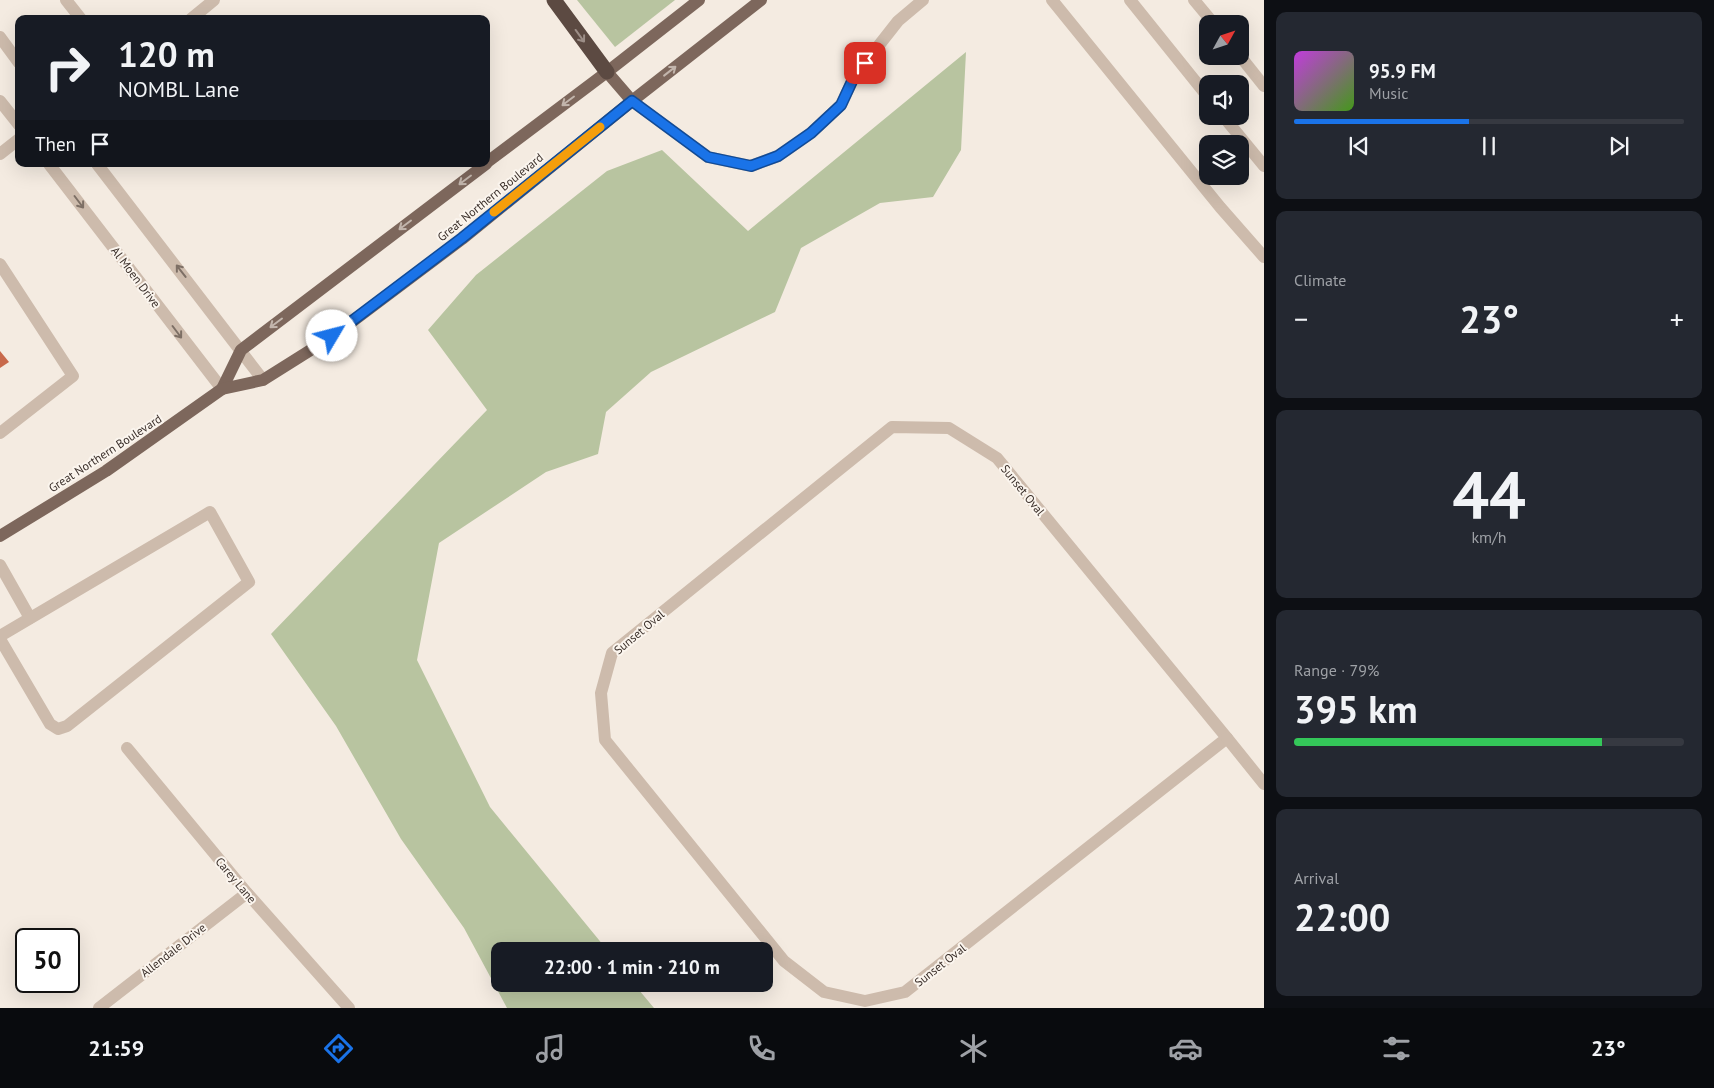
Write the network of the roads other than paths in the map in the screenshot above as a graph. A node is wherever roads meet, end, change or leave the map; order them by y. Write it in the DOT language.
graph roads {
  1 [pos="66,0"];
  2 [pos="214,0"];
  3 [pos="554,0"];
  4 [pos="699,0"];
  5 [pos="761,0"];
  6 [pos="923,0"];
  7 [pos="1052,0"];
  8 [pos="1130,0"];
  9 [pos="1194,0"];
  10 [pos="78,15"];
  11 [pos="195,15"];
  12 [pos="1206,15"];
  13 [pos="0,37"];
  14 [pos="15,58"];
  15 [pos="1247,65"];
  16 [pos="607,72"];
  17 [pos="1199,86"];
  18 [pos="1264,86"];
  19 [pos="0,101"];
  20 [pos="632,101"];
  21 [pos="15,120"];
  22 [pos="1230,125"];
  23 [pos="15,142"];
  24 [pos="0,154"];
  25 [pos="490,161"];
  26 [pos="1264,166"];
  27 [pos="51,167"];
  28 [pos="99,167"];
  29 [pos="482,167"];
  30 [pos="1264,257"];
  31 [pos="0,264"];
  32 [pos="241,350"];
  33 [pos="263,380"];
  34 [pos="222,389"];
  35 [pos="0,433"];
  36 [pos="0,536"];
  37 [pos="0,565"];
  38 [pos="30,618"];
  39 [pos="0,638"];
  40 [pos="1226,738"];
  41 [pos="127,748"];
  42 [pos="1264,784"];
  43 [pos="246,893"];
  44 [pos="99,1008"];
  45 [pos="349,1008"];
  1 -- 10 [label="street"];
  2 -- 11 [label="street"];
  3 -- 16 [label="highway, one-way"];
  4 -- 16 [label="main road, Great Northern Boulevard"];
  20 -- 5 [label="main road, Great Northern Boulevard, one-way"];
  6 -- 20 [label="street"];
  7 -- 30 [label="street"];
  8 -- 17 [label="street"];
  9 -- 12 [label="street"];
  13 -- 14 [label="street"];
  15 -- 18 [label="street"];
  16 -- 20 [label="main road"];
  16 -- 25 [label="main road, Great Northern Boulevard, one-way"];
  19 -- 21 [label="street"];
  20 -- 33 [label="main road, Great Northern Boulevard"];
  22 -- 26 [label="street"];
  23 -- 24 [label="street"];
  27 -- 34 [label="street, Al Moen Drive, one-way"];
  32 -- 28 [label="street, one-way"];
  29 -- 32 [label="main road, Great Northern Boulevard, one-way"];
  31 -- 35 [label="street"];
  32 -- 33 [label="street"];
  32 -- 34 [label="main road, Great Northern Boulevard"];
  33 -- 34 [label="main road, Great Northern Boulevard"];
  34 -- 36 [label="main road, Great Northern Boulevard"];
  37 -- 38 [label="street"];
  38 -- 39 [label="street"];
  38 -- 39 [label="street"];
  40 -- 40 [label="street, Sunset Oval"];
  40 -- 42 [label="street, Sunset Oval"];
  41 -- 43 [label="street, Carey Lane"];
  43 -- 44 [label="street, Allendale Drive"];
  43 -- 45 [label="street, Carey Lane"];
}
